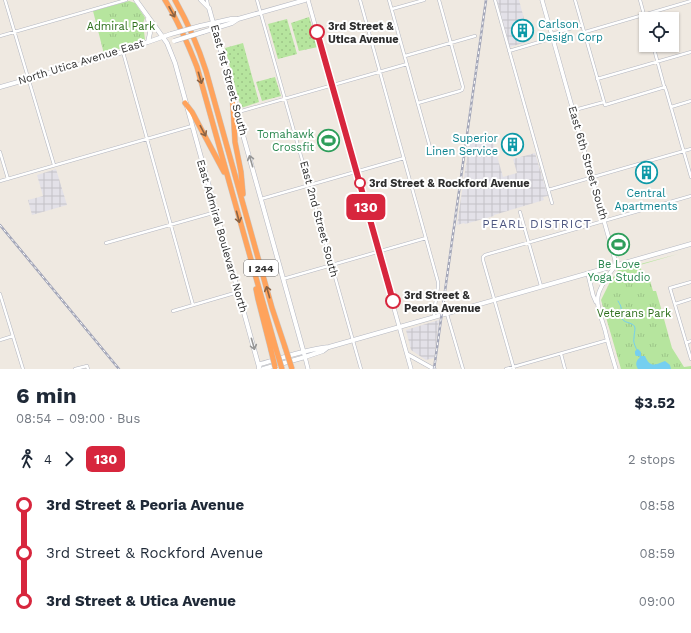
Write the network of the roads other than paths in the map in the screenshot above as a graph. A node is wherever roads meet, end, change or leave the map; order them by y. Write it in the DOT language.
graph roads {
  1 [pos="4,0"];
  2 [pos="126,0"];
  3 [pos="136,0"];
  4 [pos="165,0"];
  5 [pos="174,0"];
  6 [pos="201,0"];
  7 [pos="207,0"];
  8 [pos="257,0"];
  9 [pos="305,0"];
  10 [pos="308,0"];
  11 [pos="360,0"];
  12 [pos="389,0"];
  13 [pos="424,0"];
  14 [pos="439,0"];
  15 [pos="495,0"];
  16 [pos="542,0"];
  17 [pos="575,0"];
  18 [pos="640,0"];
  19 [pos="691,1"];
  20 [pos="209,8"];
  21 [pos="392,9"];
  22 [pos="643,12"];
  23 [pos="654,12"];
  24 [pos="260,13"];
  25 [pos="148,16"];
  26 [pos="639,16"];
  27 [pos="238,19"];
  28 [pos="213,23"];
  29 [pos="582,25"];
  30 [pos="215,29"];
  31 [pos="14,32"];
  32 [pos="584,32"];
  33 [pos="0,36"];
  34 [pos="163,36"];
  35 [pos="475,36"];
  36 [pos="552,36"];
  37 [pos="148,42"];
  38 [pos="167,43"];
  39 [pos="451,43"];
  40 [pos="509,51"];
  41 [pos="122,52"];
  42 [pos="655,52"];
  43 [pos="691,52"];
  44 [pos="405,56"];
  45 [pos="657,62"];
  46 [pos="407,64"];
  47 [pos="380,72"];
  48 [pos="28,79"];
  49 [pos="597,79"];
  50 [pos="231,86"];
  51 [pos="333,86"];
  52 [pos="0,87"];
  53 [pos="665,87"];
  54 [pos="285,99"];
  55 [pos="691,101"];
  56 [pos="186,103"];
  57 [pos="418,103"];
  58 [pos="604,103"];
  59 [pos="671,107"];
  60 [pos="572,111"];
  61 [pos="238,112"];
  62 [pos="192,126"];
  63 [pos="147,138"];
  64 [pos="691,149"];
  65 [pos="431,151"];
  66 [pos="684,151"];
  67 [pos="0,152"];
  68 [pos="404,158"];
  69 [pos="54,165"];
  70 [pos="356,172"];
  71 [pos="592,177"];
  72 [pos="691,177"];
  73 [pos="8,178"];
  74 [pos="228,179"];
  75 [pos="0,181"];
  76 [pos="310,185"];
  77 [pos="548,190"];
  78 [pos="691,196"];
  79 [pos="261,199"];
  80 [pos="552,202"];
  81 [pos="243,205"];
  82 [pos="216,212"];
  83 [pos="520,212"];
  84 [pos="604,221"];
  85 [pos="171,225"];
  86 [pos="426,238"];
  87 [pos="106,243"];
  88 [pos="529,243"];
  89 [pos="691,244"];
  90 [pos="379,252"];
  91 [pos="332,265"];
  92 [pos="616,266"];
  93 [pos="588,274"];
  94 [pos="284,279"];
  95 [pos="691,282"];
  96 [pos="541,287"];
  97 [pos="238,292"];
  98 [pos="0,294"];
  99 [pos="691,299"];
  100 [pos="494,300"];
  101 [pos="675,304"];
  102 [pos="193,305"];
  103 [pos="598,305"];
  104 [pos="173,311"];
  105 [pos="447,314"];
  106 [pos="435,317"];
  107 [pos="400,327"];
  108 [pos="13,336"];
  109 [pos="0,340"];
  110 [pos="353,340"];
  111 [pos="608,340"];
  112 [pos="691,341"];
  113 [pos="686,343"];
  114 [pos="273,350"];
  115 [pos="408,354"];
  116 [pos="561,354"];
  117 [pos="304,355"];
  118 [pos="691,359"];
  119 [pos="87,367"];
  120 [pos="514,368"];
  121 [pos="23,369"];
  122 [pos="75,369"];
  123 [pos="259,369"];
  124 [pos="275,369"];
  125 [pos="282,369"];
  126 [pos="292,369"];
  127 [pos="308,369"];
  128 [pos="361,369"];
  129 [pos="411,369"];
  130 [pos="434,369"];
  131 [pos="463,369"];
  132 [pos="506,369"];
  133 [pos="565,369"];
  134 [pos="616,369"];
  1 -- 31 [label="street"];
  2 -- 31 [label="street"];
  3 -- 25 [label="main road, East Admiral Boulevard North"];
  4 -- 74 [label="highway, I 244, one-way"];
  5 -- 81 [label="highway, I 244"];
  6 -- 20 [label="main road"];
  7 -- 20 [label="street, East 1st Street South"];
  8 -- 24 [label="street, East 2nd Street South"];
  9 -- 24 [label="main road"];
  10 -- 51 [label="street"];
  11 -- 47 [label="street"];
  12 -- 21 [label="street"];
  13 -- 21 [label="street"];
  14 -- 39 [label="street"];
  15 -- 40 [label="street"];
  16 -- 36 [label="street, East 6th Street South"];
  17 -- 29 [label="street"];
  18 -- 22 [label="street"];
  19 -- 23 [label="street"];
  20 -- 28 [label="main road, East 1st Street South"];
  21 -- 44 [label="street"];
  24 -- 27 [label="main road"];
  24 -- 54 [label="street, East 2nd Street South"];
  25 -- 34 [label="main road, East Admiral Boulevard North"];
  25 -- 37 [label="main road"];
  26 -- 32 [label="street"];
  27 -- 28 [label="main road, North Utica Avenue East"];
  27 -- 30 [label="main road"];
  28 -- 30 [label="main road, East 1st Street South"];
  28 -- 34 [label="main road, North Utica Avenue East, bridge"];
  29 -- 32 [label="street"];
  29 -- 36 [label="street"];
  30 -- 38 [label="main road, bridge"];
  30 -- 50 [label="main road, East 1st Street South"];
  31 -- 33 [label="street"];
  31 -- 48 [label="street"];
  32 -- 49 [label="street"];
  34 -- 37 [label="main road, North Utica Avenue East"];
  34 -- 38 [label="main road, East Admiral Boulevard North"];
  35 -- 39 [label="street"];
  36 -- 40 [label="street"];
  36 -- 60 [label="street, East 6th Street South"];
  37 -- 41 [label="main road, North Utica Avenue East"];
  38 -- 56 [label="main road, East Admiral Boulevard North"];
  39 -- 44 [label="street"];
  39 -- 57 [label="street"];
  40 -- 77 [label="street"];
  41 -- 48 [label="main road, North Utica Avenue East"];
  41 -- 63 [label="street"];
  42 -- 45 [label="street"];
  43 -- 45 [label="street"];
  44 -- 46 [label="street"];
  45 -- 49 [label="street"];
  45 -- 53 [label="street"];
  46 -- 47 [label="street"];
  46 -- 57 [label="street"];
  47 -- 51 [label="street"];
  47 -- 68 [label="street"];
  48 -- 52 [label="main road, North Utica Avenue East"];
  48 -- 69 [label="street"];
  49 -- 58 [label="street"];
  50 -- 61 [label="main road, East 1st Street South"];
  50 -- 81 [label="highway"];
  51 -- 54 [label="street"];
  51 -- 70 [label="street"];
  53 -- 58 [label="street"];
  53 -- 59 [label="street"];
  54 -- 61 [label="street"];
  54 -- 76 [label="street, East 2nd Street South"];
  55 -- 59 [label="street"];
  56 -- 62 [label="main road, East Admiral Boulevard North"];
  56 -- 74 [label="highway, one-way"];
  57 -- 65 [label="street"];
  58 -- 60 [label="street"];
  59 -- 66 [label="street"];
  60 -- 71 [label="street, East 6th Street South"];
  79 -- 61 [label="main road, East 1st Street South, one-way"];
  62 -- 63 [label="street"];
  62 -- 82 [label="main road, East Admiral Boulevard North"];
  63 -- 69 [label="street"];
  63 -- 85 [label="street"];
  64 -- 66 [label="street"];
  66 -- 71 [label="street"];
  66 -- 72 [label="street"];
  67 -- 73 [label="street"];
  68 -- 70 [label="street"];
  68 -- 86 [label="street"];
  69 -- 73 [label="street"];
  70 -- 76 [label="street"];
  70 -- 90 [label="street"];
  71 -- 77 [label="street"];
  71 -- 84 [label="street, East 6th Street South"];
  73 -- 75 [label="street"];
  74 -- 114 [label="highway, I 244, one-way"];
  76 -- 79 [label="street"];
  76 -- 91 [label="street, East 2nd Street South"];
  77 -- 80 [label="street"];
  78 -- 84 [label="street"];
  79 -- 94 [label="main road, East 1st Street South"];
  126 -- 81 [label="highway, I 244, one-way, bridge"];
  82 -- 85 [label="street"];
  82 -- 97 [label="main road, East Admiral Boulevard North"];
  83 -- 88 [label="street"];
  84 -- 88 [label="street"];
  84 -- 92 [label="street, East 6th Street South"];
  85 -- 87 [label="street"];
  85 -- 102 [label="street"];
  86 -- 90 [label="street"];
  86 -- 106 [label="street"];
  88 -- 96 [label="street"];
  88 -- 100 [label="street"];
  89 -- 92 [label="main road"];
  90 -- 91 [label="street"];
  90 -- 107 [label="street"];
  91 -- 94 [label="street"];
  91 -- 110 [label="street, East 2nd Street South"];
  92 -- 93 [label="main road"];
  92 -- 103 [label="street"];
  93 -- 96 [label="main road"];
  93 -- 103 [label="street"];
  94 -- 117 [label="main road, East 1st Street South"];
  95 -- 101 [label="street"];
  96 -- 100 [label="main road"];
  97 -- 102 [label="street"];
  97 -- 123 [label="main road, East Admiral Boulevard North, one-way"];
  98 -- 108 [label="street"];
  99 -- 101 [label="street"];
  100 -- 105 [label="main road"];
  100 -- 120 [label="street"];
  101 -- 113 [label="street"];
  102 -- 104 [label="street"];
  103 -- 111 [label="street"];
  105 -- 106 [label="main road"];
  105 -- 131 [label="street"];
  106 -- 107 [label="main road"];
  107 -- 110 [label="main road"];
  107 -- 115 [label="street"];
  108 -- 109 [label="street"];
  108 -- 121 [label="street"];
  110 -- 117 [label="main road"];
  110 -- 128 [label="street, East 2nd Street South"];
  111 -- 116 [label="street"];
  111 -- 134 [label="street"];
  112 -- 113 [label="street"];
  113 -- 118 [label="street"];
  114 -- 124 [label="highway, bridge"];
  114 -- 125 [label="highway, bridge"];
  115 -- 129 [label="street"];
  115 -- 130 [label="street"];
  116 -- 120 [label="street"];
  116 -- 133 [label="street"];
  117 -- 123 [label="main road"];
  117 -- 127 [label="street, East 1st Street South"];
  119 -- 122 [label="street"];
  120 -- 132 [label="street"];
}
